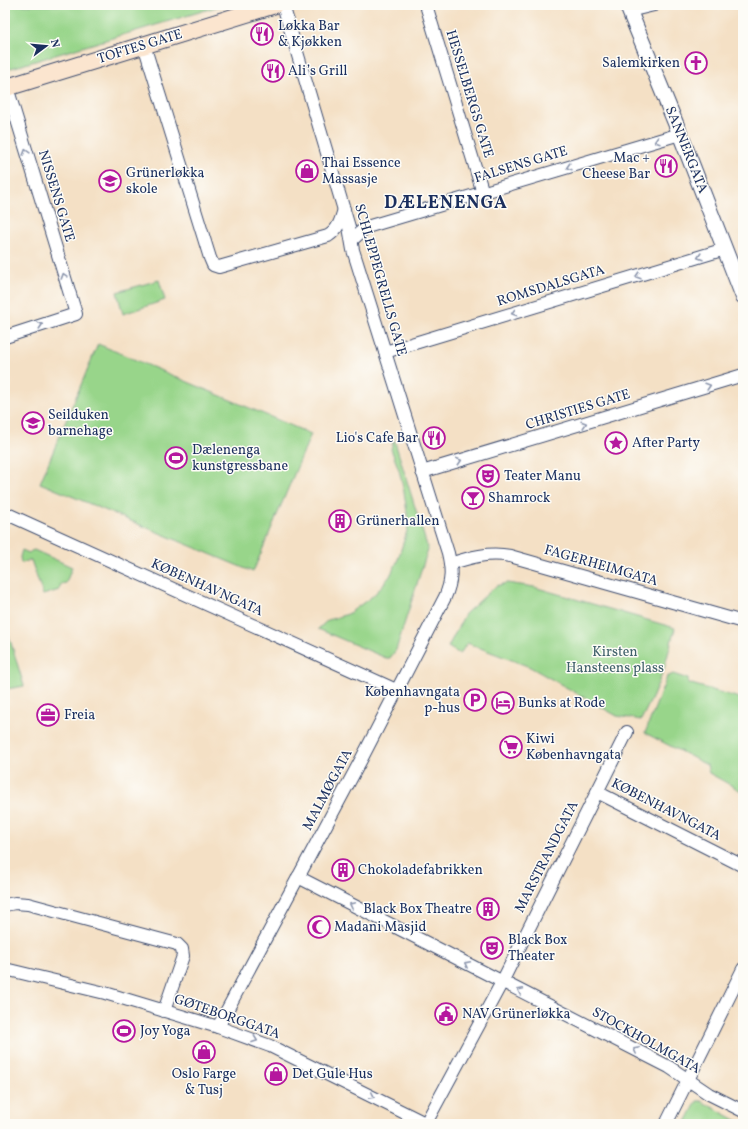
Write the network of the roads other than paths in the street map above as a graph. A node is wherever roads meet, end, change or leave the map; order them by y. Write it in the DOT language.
graph roads {
  1 [pos="274,5"];
  2 [pos="283,5"];
  3 [pos="426,5"];
  4 [pos="654,5"];
  5 [pos="628,8"];
  6 [pos="144,45"];
  7 [pos="6,88"];
  8 [pos="680,134"];
  9 [pos="483,193"];
  10 [pos="344,209"];
  11 [pos="352,240"];
  12 [pos="725,249"];
  13 [pos="743,296"];
  14 [pos="5,337"];
  15 [pos="385,352"];
  16 [pos="743,375"];
  17 [pos="422,472"];
  18 [pos="5,513"];
  19 [pos="450,564"];
  20 [pos="743,622"];
  21 [pos="396,690"];
  22 [pos="627,732"];
  23 [pos="597,792"];
  24 [pos="743,866"];
  25 [pos="298,877"];
  26 [pos="5,906"];
  27 [pos="5,969"];
  28 [pos="743,969"];
  29 [pos="502,982"];
  30 [pos="164,1011"];
  31 [pos="218,1027"];
  32 [pos="688,1080"];
  33 [pos="743,1111"];
  34 [pos="427,1124"];
  35 [pos="666,1124"];
  1 -- 6 [label="main road, TOFTES GATE"];
  2 -- 10 [label="street, SCHLEPPEGRELLS GATE"];
  3 -- 9 [label="street, HESSELBERGS GATE"];
  4 -- 5 [label="street"];
  5 -- 8 [label="street, SANNERGATA"];
  6 -- 7 [label="main road, TOFTES GATE"];
  6 -- 10 [label="street"];
  14 -- 7 [label="street, NISSENS GATE, one-way"];
  8 -- 9 [label="street, FALSENS GATE, one-way"];
  8 -- 12 [label="street, SANNERGATA"];
  9 -- 11 [label="street, FALSENS GATE"];
  10 -- 11 [label="street, SCHLEPPEGRELLS GATE"];
  11 -- 15 [label="street, SCHLEPPEGRELLS GATE"];
  12 -- 13 [label="street, SANNERGATA"];
  12 -- 15 [label="street, ROMSDALSGATA, one-way"];
  15 -- 17 [label="street, SCHLEPPEGRELLS GATE"];
  17 -- 16 [label="street, CHRISTIES GATE, one-way"];
  17 -- 19 [label="street, SCHLEPPEGRELLS GATE"];
  18 -- 21 [label="street, KØBENHAVNGATA"];
  19 -- 20 [label="street, FAGERHEIMGATA"];
  19 -- 21 [label="street, MALMØGATA"];
  21 -- 25 [label="street, MALMØGATA"];
  22 -- 23 [label="street, MARSTRANDGATA"];
  23 -- 24 [label="street, KØBENHAVNGATA"];
  23 -- 29 [label="street, MARSTRANDGATA"];
  29 -- 25 [label="street, STOCKHOLMGATA, one-way"];
  25 -- 31 [label="street, MALMØGATA"];
  26 -- 30 [label="street"];
  27 -- 30 [label="street, GØTEBORGGATA"];
  28 -- 32 [label="street"];
  32 -- 29 [label="street, STOCKHOLMGATA, one-way"];
  29 -- 34 [label="street, MARSTRANDGATA"];
  30 -- 31 [label="street, GØTEBORGGATA"];
  31 -- 34 [label="street, GØTEBORGGATA, one-way"];
  32 -- 33 [label="street, STOCKHOLMGATA"];
  32 -- 35 [label="street"];
}
